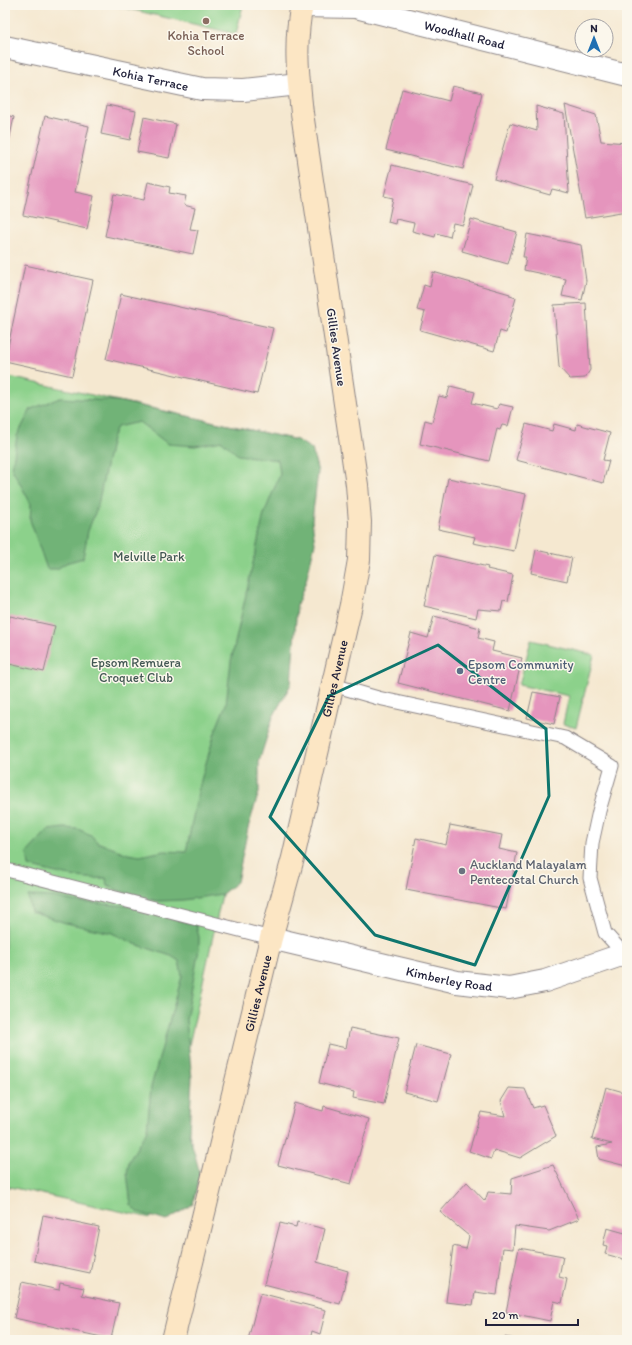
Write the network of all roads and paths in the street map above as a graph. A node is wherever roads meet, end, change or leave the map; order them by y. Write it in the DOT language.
graph roads {
  1 [pos="302,6"];
  2 [pos="5,47"];
  3 [pos="627,75"];
  4 [pos="299,84"];
  5 [pos="333,684"];
  6 [pos="7,870"];
  7 [pos="271,938"];
  8 [pos="625,954"];
  9 [pos="173,1340"];
  1 -- 3 [label="street, Woodhall Road"];
  1 -- 4 [label="main road, Gillies Avenue"];
  2 -- 4 [label="street, Kohia Terrace"];
  4 -- 5 [label="main road, Gillies Avenue"];
  5 -- 7 [label="main road, Gillies Avenue"];
  5 -- 8 [label="lane"];
  6 -- 7 [label="lane"];
  7 -- 8 [label="street, Kimberley Road"];
  7 -- 9 [label="main road, Gillies Avenue"];
}
